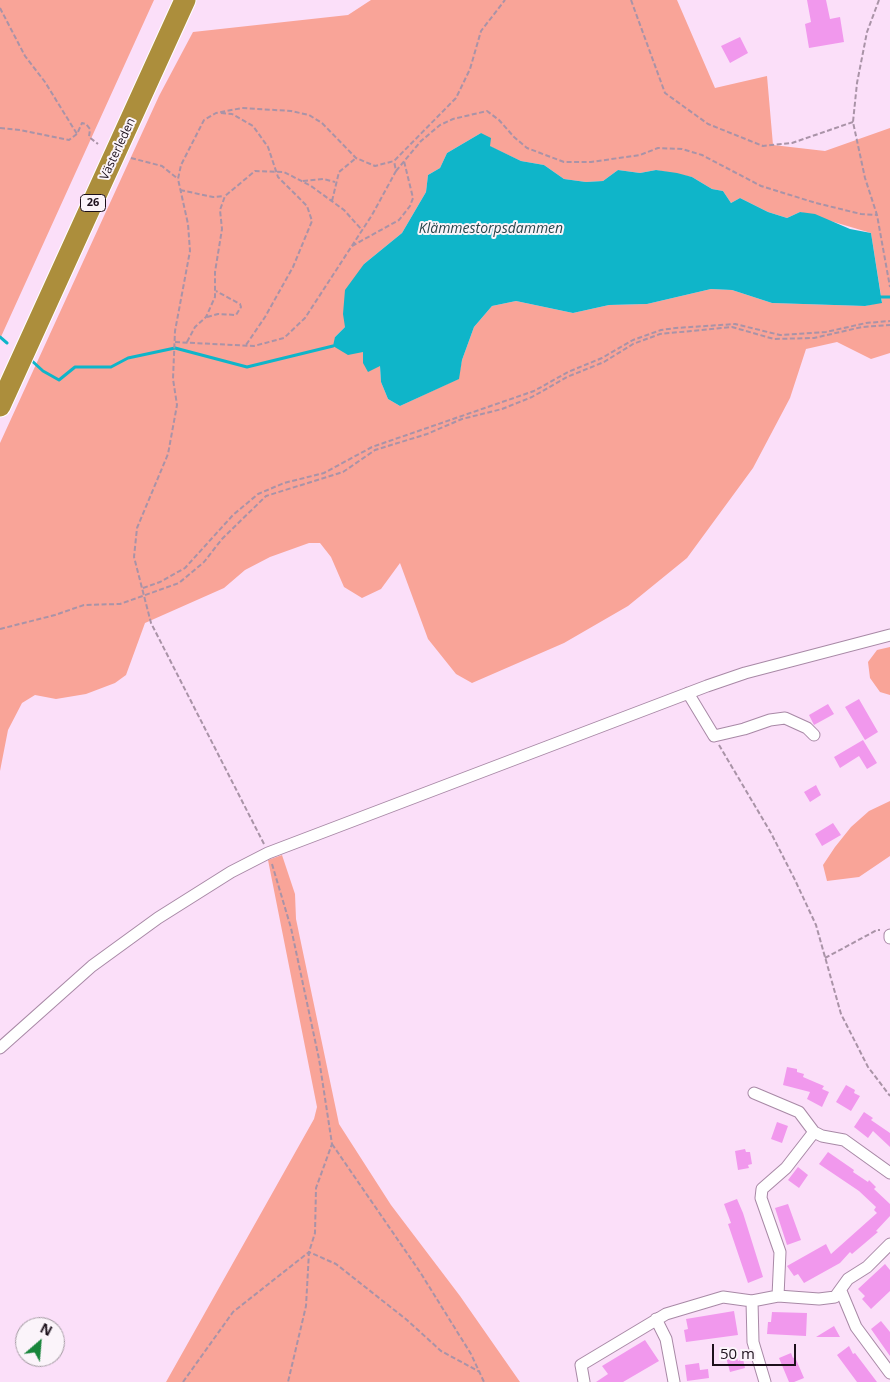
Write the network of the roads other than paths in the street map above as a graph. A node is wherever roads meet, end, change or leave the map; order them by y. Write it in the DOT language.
graph roads {
  1 [pos="176,0"];
  2 [pos="185,0"];
  3 [pos="0,387"];
  4 [pos="0,406"];
  5 [pos="890,635"];
  6 [pos="688,693"];
  7 [pos="814,735"];
  8 [pos="0,1048"];
  9 [pos="754,1093"];
  10 [pos="814,1132"];
  11 [pos="890,1173"];
  12 [pos="890,1244"];
  13 [pos="841,1292"];
  14 [pos="778,1296"];
  15 [pos="752,1301"];
  16 [pos="656,1319"];
  17 [pos="890,1373"];
  18 [pos="584,1382"];
  19 [pos="674,1382"];
  20 [pos="765,1382"];
  1 -- 3 [label="highway, Västerleden / 26"];
  2 -- 4 [label="highway, Västerleden / 26"];
  5 -- 6 [label="street"];
  6 -- 7 [label="street"];
  6 -- 8 [label="street"];
  9 -- 10 [label="street"];
  10 -- 11 [label="street"];
  10 -- 14 [label="street"];
  12 -- 13 [label="street"];
  13 -- 14 [label="street"];
  13 -- 17 [label="street"];
  14 -- 15 [label="street"];
  15 -- 16 [label="street"];
  15 -- 20 [label="street"];
  16 -- 18 [label="street"];
  16 -- 19 [label="street"];
}
